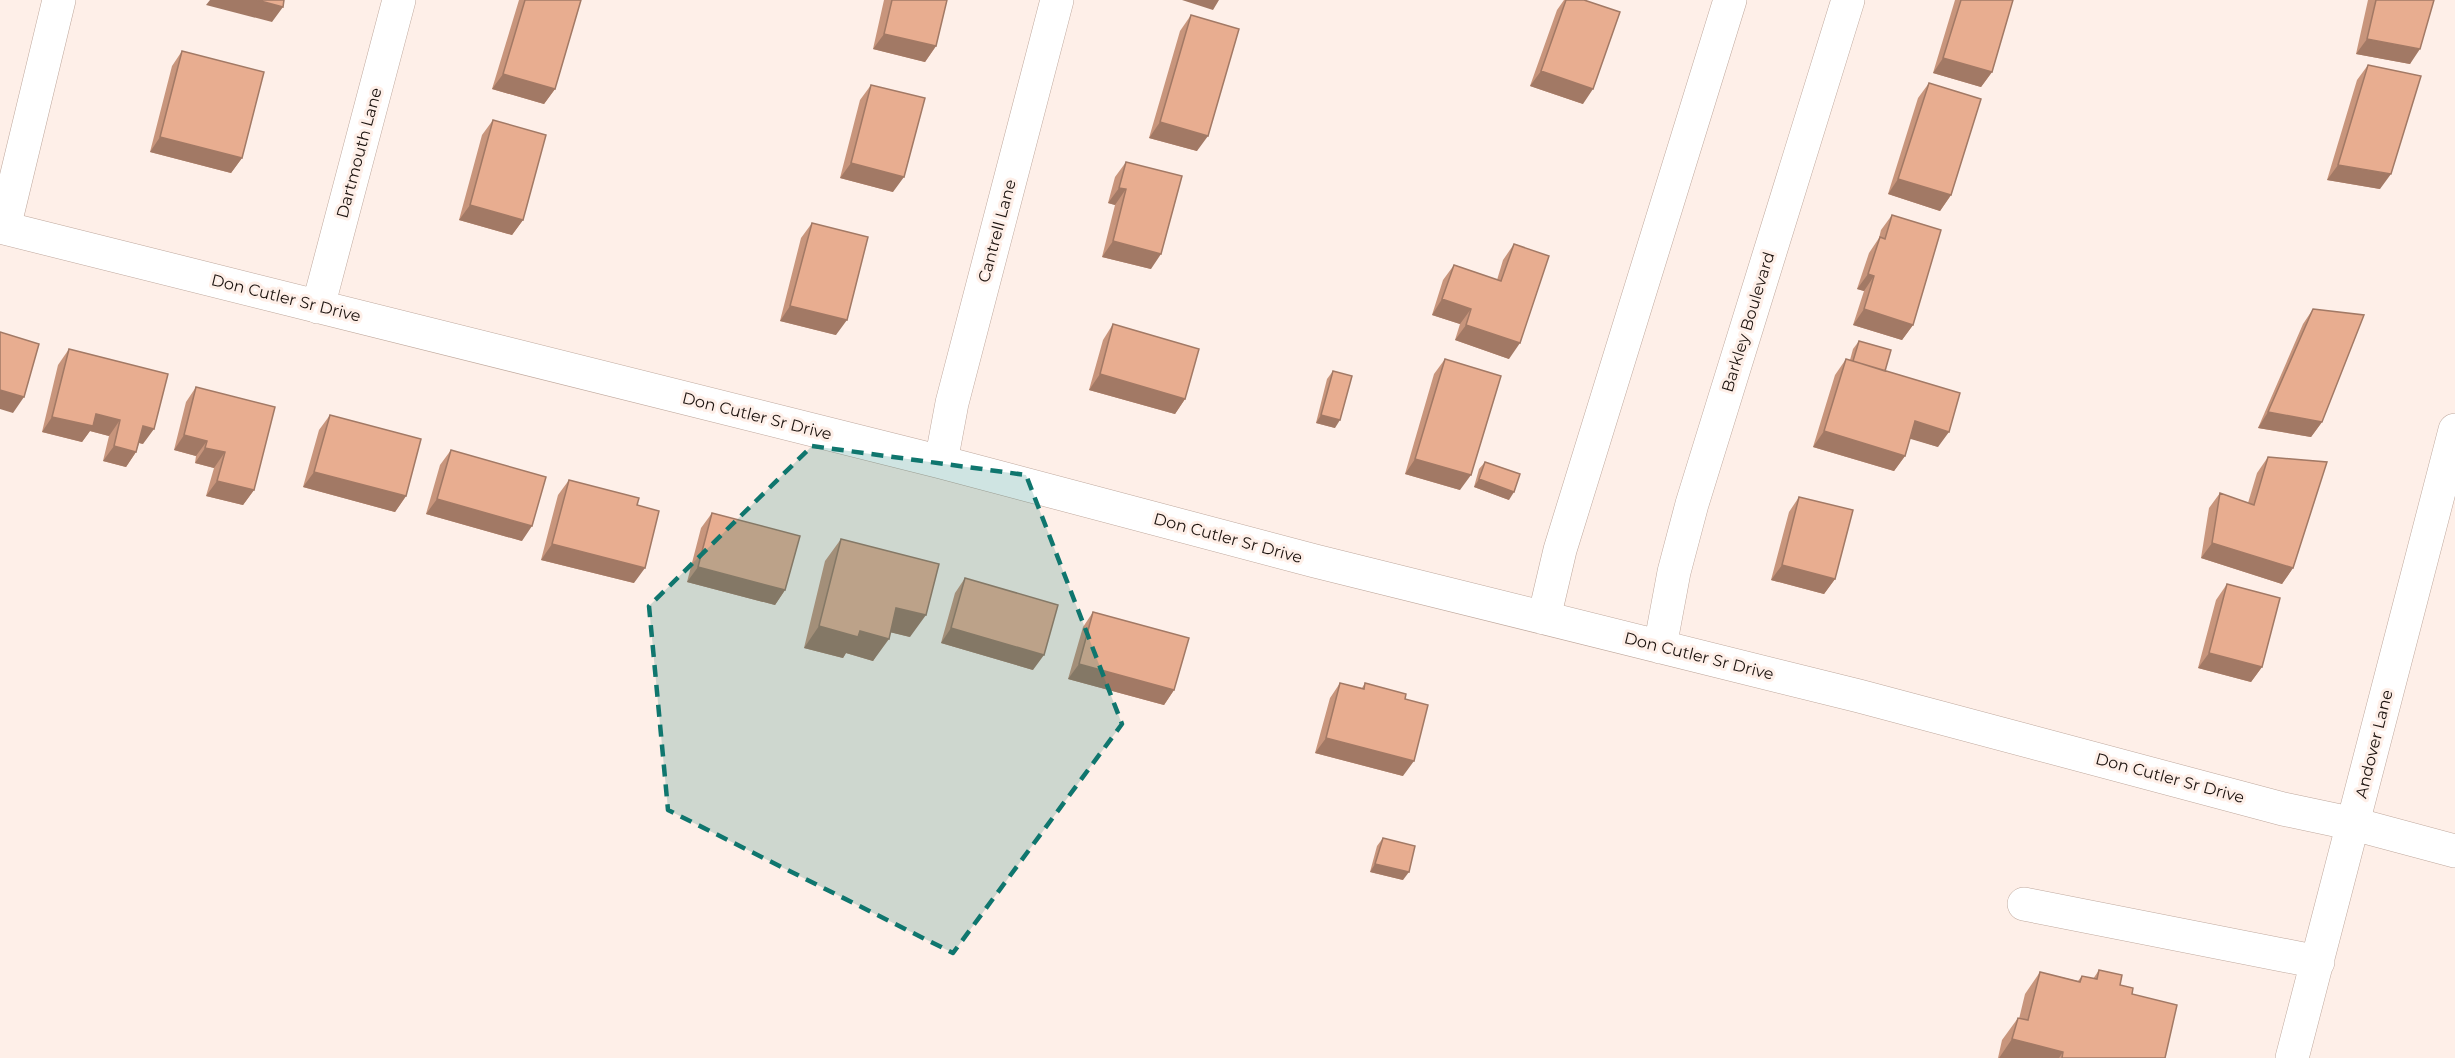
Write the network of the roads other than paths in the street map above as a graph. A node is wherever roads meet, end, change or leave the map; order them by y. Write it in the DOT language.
graph roads {
  1 [pos="59,0"];
  2 [pos="399,0"];
  3 [pos="1057,0"];
  4 [pos="1730,0"];
  5 [pos="1848,0"];
  6 [pos="2,228"];
  7 [pos="318,307"];
  8 [pos="2455,430"];
  9 [pos="941,462"];
  10 [pos="1544,618"];
  11 [pos="1660,647"];
  12 [pos="2354,824"];
  13 [pos="2455,851"];
  14 [pos="2024,904"];
  15 [pos="2318,962"];
  16 [pos="2303,1017"];
  17 [pos="2292,1058"];
  18 [pos="2315,1058"];
  1 -- 6 [label="street"];
  2 -- 7 [label="street, Dartmouth Lane"];
  3 -- 9 [label="street, Cantrell Lane"];
  4 -- 10 [label="street"];
  5 -- 11 [label="street, Barkley Boulevard"];
  6 -- 7 [label="street, Don Cutler Sr Drive"];
  7 -- 9 [label="street, Don Cutler Sr Drive"];
  8 -- 12 [label="street, Andover Lane"];
  9 -- 10 [label="street, Don Cutler Sr Drive"];
  10 -- 11 [label="street, Don Cutler Sr Drive"];
  11 -- 12 [label="street, Don Cutler Sr Drive"];
  12 -- 13 [label="street, Don Cutler Sr Drive"];
  12 -- 15 [label="street, Andover Lane"];
  14 -- 15 [label="street"];
  15 -- 16 [label="street, Andover Lane"];
  16 -- 17 [label="street, Andover Lane"];
  16 -- 18 [label="street"];
}
